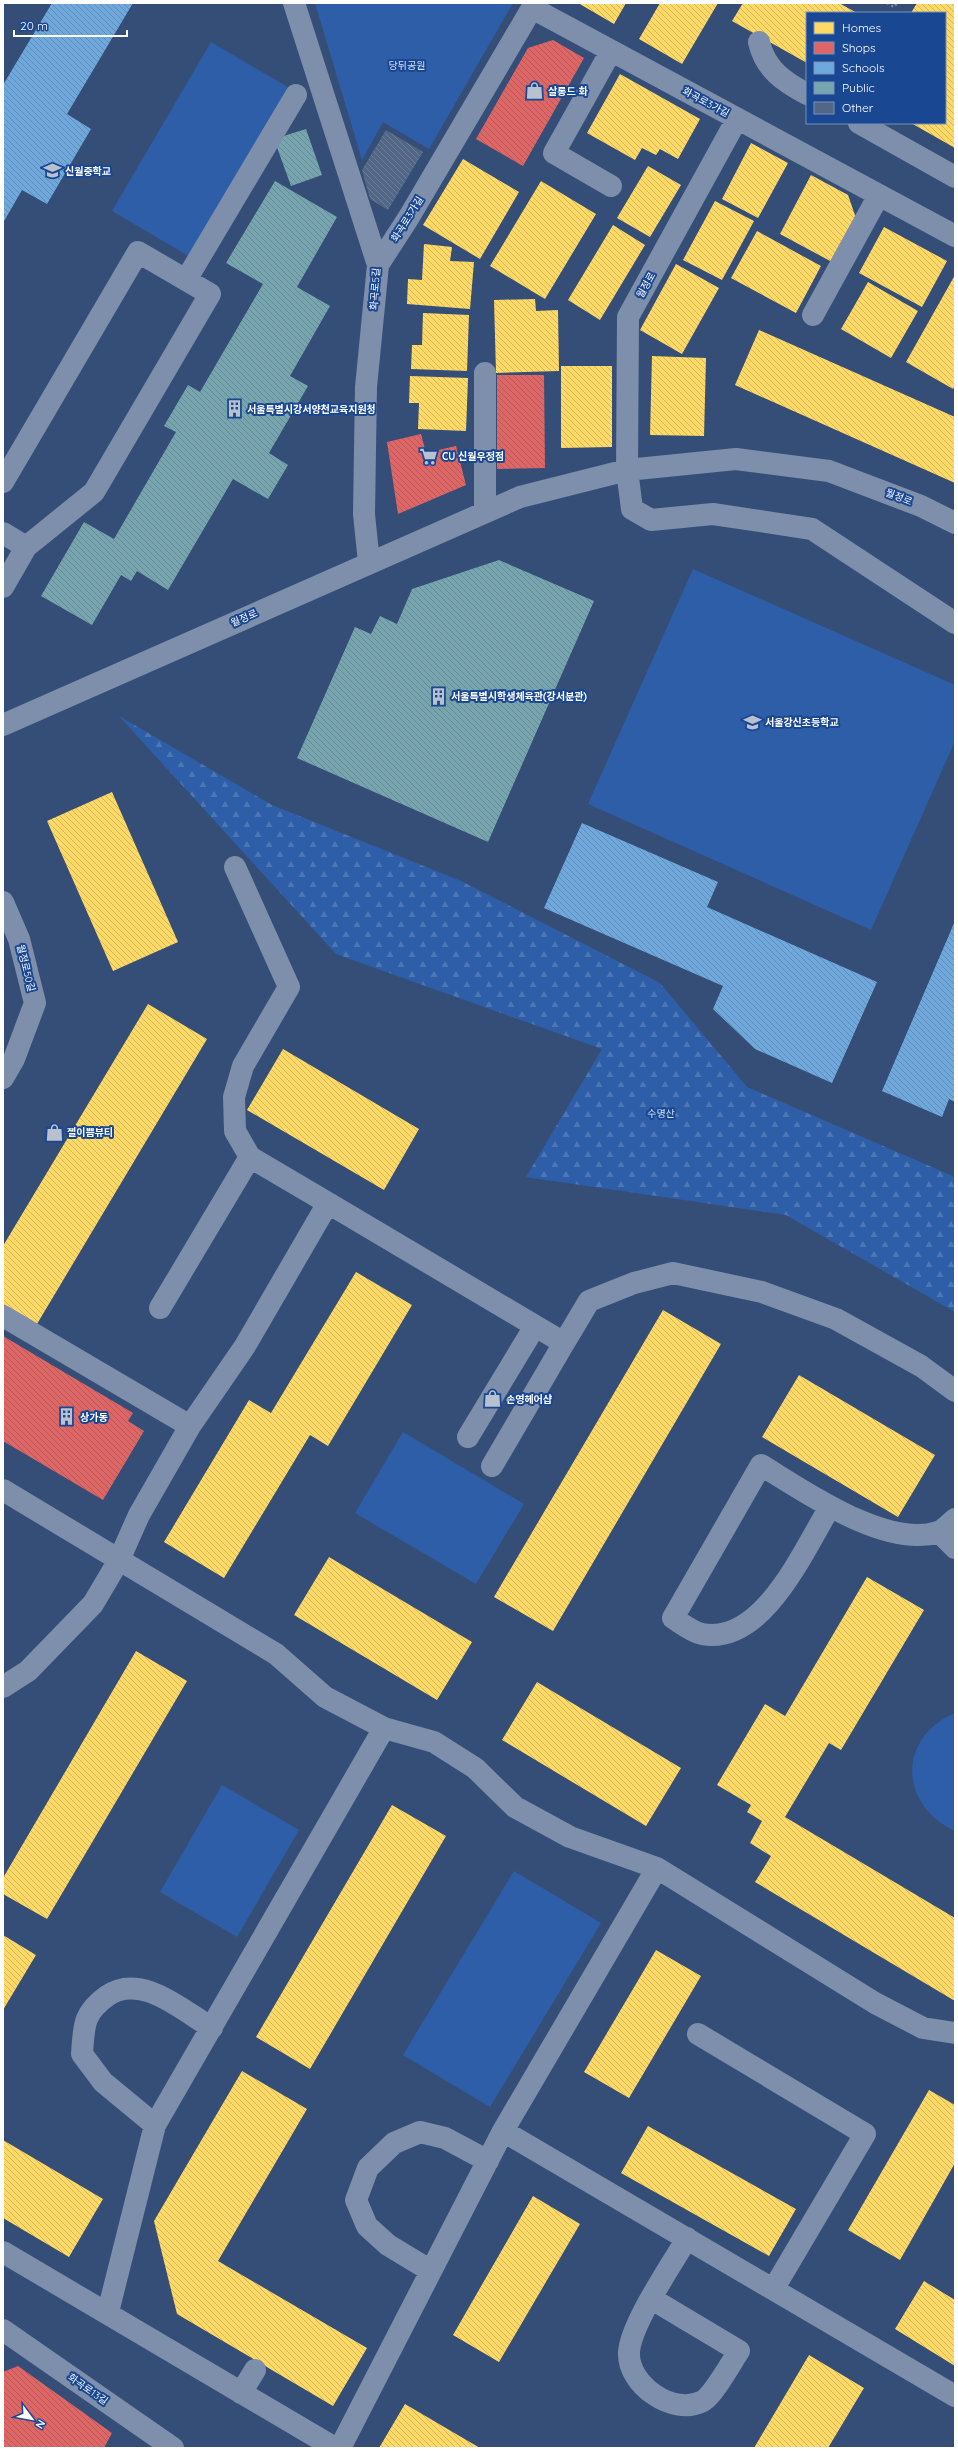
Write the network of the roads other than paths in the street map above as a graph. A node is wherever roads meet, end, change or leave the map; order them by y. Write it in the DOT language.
graph roads {
  1 [pos="294,3"];
  2 [pos="534,5"];
  3 [pos="759,42"];
  4 [pos="611,51"];
  5 [pos="806,93"];
  6 [pos="296,95"];
  7 [pos="737,119"];
  8 [pos="861,124"];
  9 [pos="955,177"];
  10 [pos="611,186"];
  11 [pos="879,195"];
  12 [pos="955,236"];
  13 [pos="378,265"];
  14 [pos="186,280"];
  15 [pos="813,315"];
  16 [pos="485,374"];
  17 [pos="627,470"];
  18 [pos="3,482"];
  19 [pos="485,512"];
  20 [pos="955,523"];
  21 [pos="3,533"];
  22 [pos="26,547"];
  23 [pos="369,563"];
  24 [pos="3,587"];
  25 [pos="955,623"];
  26 [pos="3,726"];
  27 [pos="236,867"];
  28 [pos="3,902"];
  29 [pos="3,1078"];
  30 [pos="250,1157"];
  31 [pos="328,1203"];
  32 [pos="160,1308"];
  33 [pos="3,1316"];
  34 [pos="535,1326"];
  35 [pos="564,1343"];
  36 [pos="955,1391"];
  37 [pos="190,1426"];
  38 [pos="468,1437"];
  39 [pos="492,1466"];
  40 [pos="3,1490"];
  41 [pos="830,1507"];
  42 [pos="947,1526"];
  43 [pos="955,1548"];
  44 [pos="119,1560"];
  45 [pos="3,1687"];
  46 [pos="384,1728"];
  47 [pos="657,1868"];
  48 [pos="212,2028"];
  49 [pos="955,2033"];
  50 [pos="698,2034"];
  51 [pos="155,2125"];
  52 [pos="503,2131"];
  53 [pos="488,2162"];
  54 [pos="687,2238"];
  55 [pos="3,2252"];
  56 [pos="431,2271"];
  57 [pos="774,2288"];
  58 [pos="652,2299"];
  59 [pos="108,2312"];
  60 [pos="3,2330"];
  61 [pos="255,2370"];
  62 [pos="242,2393"];
  63 [pos="955,2396"];
  64 [pos="173,2448"];
  65 [pos="335,2448"];
  66 [pos="340,2448"];
  1 -- 13 [label="street, 화곡로5길"];
  2 -- 4 [label="street, 화곡로3가길"];
  2 -- 13 [label="street, 화곡로3가길"];
  3 -- 5 [label="street"];
  4 -- 7 [label="street, 화곡로3가길"];
  4 -- 10 [label="street"];
  6 -- 14 [label="street"];
  7 -- 11 [label="street, 화곡로3가길"];
  7 -- 17 [label="street, 월정로"];
  8 -- 9 [label="street"];
  11 -- 12 [label="street, 화곡로3가길"];
  11 -- 15 [label="street"];
  13 -- 23 [label="street, 화곡로5길"];
  14 -- 18 [label="street"];
  14 -- 22 [label="street"];
  16 -- 19 [label="street"];
  17 -- 19 [label="street, 월정로"];
  17 -- 20 [label="street, 월정로"];
  17 -- 25 [label="street"];
  19 -- 23 [label="street, 월정로"];
  21 -- 22 [label="street"];
  22 -- 24 [label="street"];
  23 -- 26 [label="street, 월정로"];
  27 -- 30 [label="street"];
  28 -- 29 [label="street, 월정로50길"];
  30 -- 31 [label="street"];
  30 -- 32 [label="street"];
  31 -- 34 [label="street"];
  31 -- 37 [label="street"];
  33 -- 37 [label="street"];
  34 -- 35 [label="street"];
  34 -- 38 [label="street"];
  35 -- 36 [label="street"];
  35 -- 39 [label="street"];
  37 -- 44 [label="street"];
  40 -- 44 [label="street"];
  41 -- 41 [label="street"];
  41 -- 42 [label="street"];
  42 -- 43 [label="street"];
  44 -- 45 [label="street"];
  44 -- 46 [label="street"];
  46 -- 47 [label="street"];
  46 -- 48 [label="street"];
  47 -- 49 [label="street"];
  47 -- 52 [label="street"];
  48 -- 51 [label="street"];
  48 -- 51 [label="street"];
  50 -- 57 [label="street"];
  51 -- 59 [label="street"];
  52 -- 53 [label="street"];
  52 -- 54 [label="street"];
  53 -- 56 [label="street"];
  53 -- 56 [label="street"];
  54 -- 57 [label="street"];
  54 -- 58 [label="street"];
  55 -- 59 [label="street"];
  56 -- 66 [label="street"];
  57 -- 63 [label="street"];
  58 -- 58 [label="street"];
  59 -- 62 [label="street"];
  60 -- 64 [label="street, 화곡로13길"];
  61 -- 62 [label="street"];
  62 -- 65 [label="street"];
}
